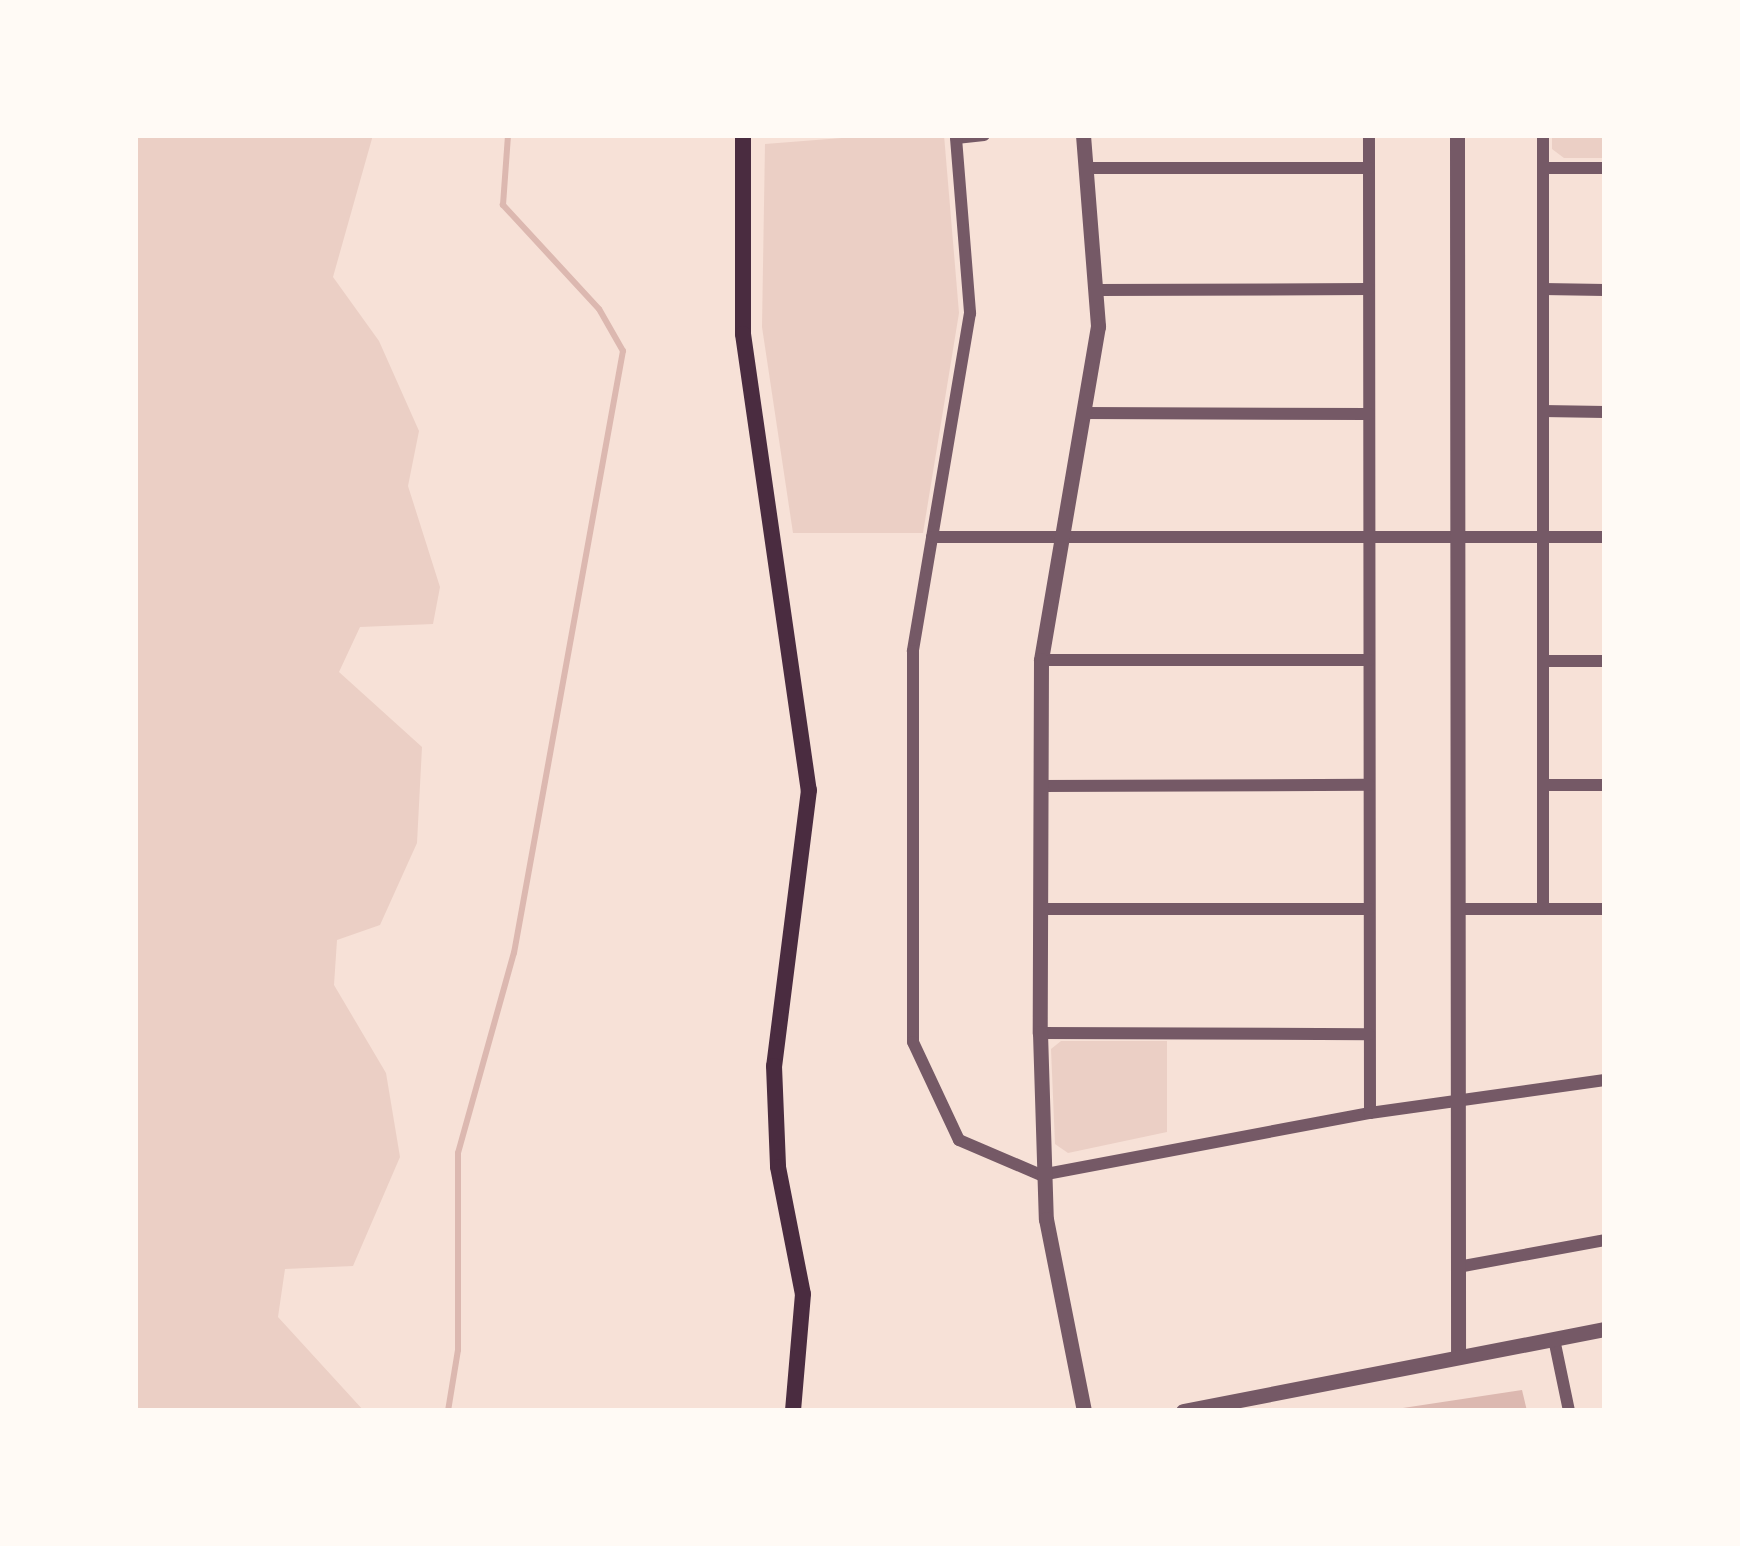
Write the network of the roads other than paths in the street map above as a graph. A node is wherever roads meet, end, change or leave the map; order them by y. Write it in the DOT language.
graph roads {
  1 [pos="743,135"];
  2 [pos="984,135"];
  3 [pos="1083,135"];
  4 [pos="1369,135"];
  5 [pos="1456,135"];
  6 [pos="1543,135"];
  7 [pos="1086,168"];
  8 [pos="1369,168"];
  9 [pos="1543,168"];
  10 [pos="1605,168"];
  11 [pos="1369,289"];
  12 [pos="1096,290"];
  13 [pos="1543,290"];
  14 [pos="1605,290"];
  15 [pos="1543,411"];
  16 [pos="1083,412"];
  17 [pos="1605,412"];
  18 [pos="1369,414"];
  19 [pos="932,536"];
  20 [pos="1062,537"];
  21 [pos="1369,537"];
  22 [pos="1457,537"];
  23 [pos="1543,537"];
  24 [pos="1605,537"];
  25 [pos="1041,660"];
  26 [pos="1369,660"];
  27 [pos="1543,661"];
  28 [pos="1605,662"];
  29 [pos="1369,785"];
  30 [pos="1543,785"];
  31 [pos="1605,785"];
  32 [pos="1040,786"];
  33 [pos="1040,909"];
  34 [pos="1369,909"];
  35 [pos="1457,909"];
  36 [pos="1543,909"];
  37 [pos="1605,909"];
  38 [pos="1040,1033"];
  39 [pos="1370,1034"];
  40 [pos="1605,1080"];
  41 [pos="1458,1096"];
  42 [pos="1370,1113"];
  43 [pos="1041,1175"];
  44 [pos="1605,1240"];
  45 [pos="1458,1267"];
  46 [pos="1605,1329"];
  47 [pos="1554,1340"];
  48 [pos="1458,1354"];
  49 [pos="793,1411"];
  50 [pos="1084,1411"];
  51 [pos="1183,1411"];
  52 [pos="1569,1411"];
  1 -- 49 [label="main road"];
  2 -- 19 [label="street"];
  3 -- 7 [label="street"];
  4 -- 8 [label="street"];
  5 -- 22 [label="street"];
  6 -- 9 [label="street"];
  7 -- 8 [label="street"];
  7 -- 12 [label="street"];
  8 -- 11 [label="street"];
  9 -- 10 [label="street"];
  9 -- 13 [label="street"];
  11 -- 12 [label="street"];
  11 -- 18 [label="street"];
  12 -- 16 [label="street"];
  13 -- 14 [label="street"];
  13 -- 15 [label="street"];
  15 -- 17 [label="street"];
  15 -- 23 [label="street"];
  16 -- 18 [label="street"];
  16 -- 20 [label="street"];
  18 -- 21 [label="street"];
  19 -- 20 [label="street"];
  19 -- 43 [label="street"];
  20 -- 21 [label="street"];
  20 -- 25 [label="street"];
  21 -- 22 [label="street"];
  21 -- 26 [label="street"];
  22 -- 23 [label="street"];
  22 -- 35 [label="street"];
  23 -- 24 [label="street"];
  23 -- 27 [label="street"];
  25 -- 26 [label="street"];
  25 -- 32 [label="street"];
  26 -- 29 [label="street"];
  27 -- 28 [label="street"];
  27 -- 30 [label="street"];
  29 -- 32 [label="street"];
  29 -- 34 [label="street"];
  30 -- 31 [label="street"];
  30 -- 36 [label="street"];
  32 -- 33 [label="street"];
  33 -- 34 [label="street"];
  33 -- 38 [label="street"];
  34 -- 39 [label="street"];
  35 -- 36 [label="street"];
  35 -- 41 [label="street"];
  36 -- 37 [label="street"];
  38 -- 39 [label="street"];
  38 -- 43 [label="street"];
  39 -- 42 [label="street"];
  40 -- 41 [label="street"];
  41 -- 42 [label="street"];
  41 -- 45 [label="street"];
  42 -- 43 [label="street"];
  43 -- 50 [label="street"];
  44 -- 45 [label="street"];
  45 -- 48 [label="street"];
  46 -- 47 [label="street"];
  47 -- 48 [label="street"];
  47 -- 52 [label="street"];
  48 -- 51 [label="street"];
}
